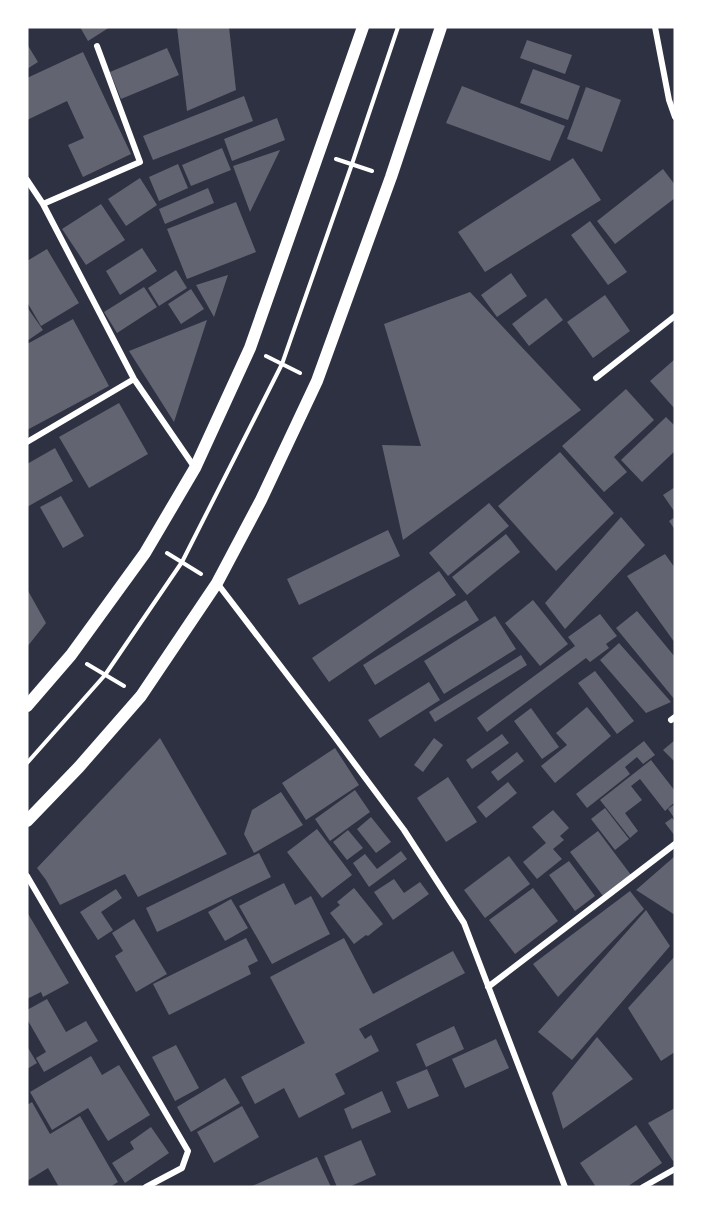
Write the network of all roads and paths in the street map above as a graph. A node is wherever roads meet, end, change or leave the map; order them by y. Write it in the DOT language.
graph roads {
  1 [pos="363,27"];
  2 [pos="441,27"];
  3 [pos="656,27"];
  4 [pos="96,46"];
  5 [pos="675,117"];
  6 [pos="319,153"];
  7 [pos="391,177"];
  8 [pos="27,180"];
  9 [pos="43,204"];
  10 [pos="675,316"];
  11 [pos="250,348"];
  12 [pos="596,378"];
  13 [pos="134,379"];
  14 [pos="316,381"];
  15 [pos="27,442"];
  16 [pos="195,468"];
  17 [pos="151,543"];
  18 [pos="217,583"];
  19 [pos="70,655"];
  20 [pos="141,696"];
  21 [pos="27,705"];
  22 [pos="27,821"];
  23 [pos="675,844"];
  24 [pos="27,876"];
  25 [pos="488,987"];
  26 [pos="675,1168"];
  27 [pos="146,1187"];
  28 [pos="566,1187"];
  29 [pos="643,1187"];
  1 -- 6 [label="main road"];
  2 -- 7 [label="main road"];
  3 -- 5 [label="street"];
  4 -- 9 [label="street"];
  6 -- 7 [label="path"];
  6 -- 11 [label="main road"];
  7 -- 14 [label="main road"];
  8 -- 9 [label="street"];
  9 -- 13 [label="street"];
  10 -- 12 [label="street"];
  11 -- 14 [label="path"];
  11 -- 16 [label="main road"];
  13 -- 15 [label="street"];
  13 -- 16 [label="street"];
  14 -- 18 [label="main road"];
  16 -- 17 [label="main road"];
  17 -- 18 [label="path"];
  17 -- 19 [label="main road"];
  18 -- 20 [label="main road"];
  18 -- 25 [label="street"];
  19 -- 20 [label="path"];
  19 -- 21 [label="main road"];
  20 -- 22 [label="main road"];
  23 -- 25 [label="street"];
  24 -- 27 [label="street"];
  25 -- 28 [label="street"];
  26 -- 29 [label="street"];
}
